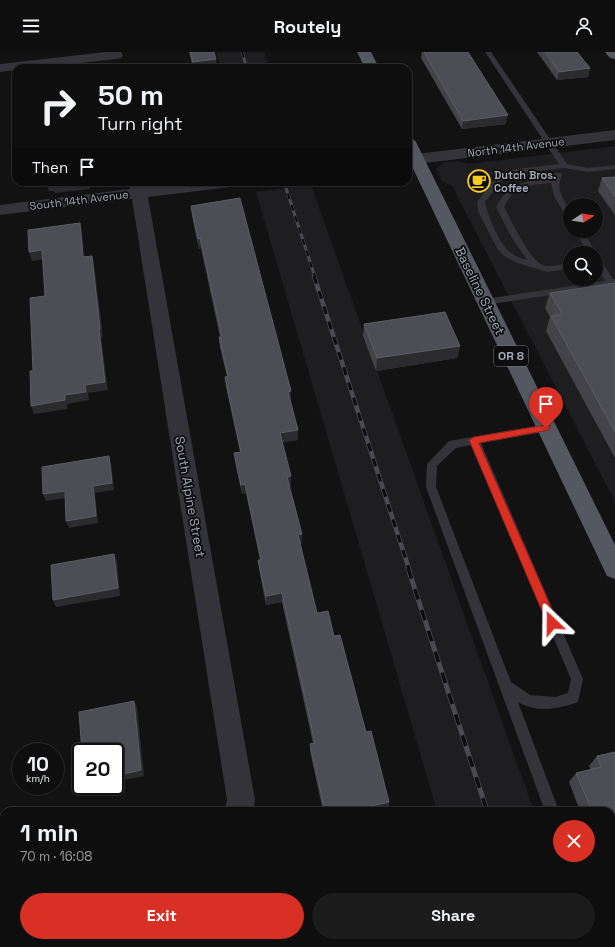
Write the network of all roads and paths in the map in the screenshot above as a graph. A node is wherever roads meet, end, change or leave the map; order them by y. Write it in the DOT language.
graph roads {
  1 [pos="364,52"];
  2 [pos="488,52"];
  3 [pos="612,52"];
  4 [pos="615,55"];
  5 [pos="117,58"];
  6 [pos="47,64"];
  7 [pos="370,64"];
  8 [pos="12,67"];
  9 [pos="0,68"];
  10 [pos="615,135"];
  11 [pos="549,143"];
  12 [pos="412,154"];
  13 [pos="412,156"];
  14 [pos="564,166"];
  15 [pos="615,167"];
  16 [pos="555,180"];
  17 [pos="169,186"];
  18 [pos="138,188"];
  19 [pos="563,205"];
  20 [pos="0,210"];
  21 [pos="539,266"];
  22 [pos="563,267"];
  23 [pos="603,269"];
  24 [pos="613,282"];
  25 [pos="485,302"];
  26 [pos="546,428"];
  27 [pos="474,440"];
  28 [pos="615,569"];
  29 [pos="506,686"];
  30 [pos="240,807"];
  31 [pos="551,807"];
  1 -- 7 [label="highway"];
  2 -- 11 [label="lane"];
  3 -- 4 [label="highway"];
  5 -- 6 [label="street"];
  8 -- 9 [label="street"];
  10 -- 11 [label="street, North 14th Avenue"];
  11 -- 12 [label="street, North 14th Avenue"];
  11 -- 14 [label="lane"];
  13 -- 25 [label="highway, Baseline Street / OR 8"];
  14 -- 15 [label="lane"];
  14 -- 16 [label="lane"];
  14 -- 21 [label="lane"];
  16 -- 19 [label="lane"];
  16 -- 21 [label="lane"];
  17 -- 18 [label="street, South 14th Avenue"];
  18 -- 20 [label="street, South 14th Avenue"];
  18 -- 30 [label="street, South Alpine Street"];
  21 -- 22 [label="lane"];
  23 -- 24 [label="lane"];
  24 -- 25 [label="lane"];
  25 -- 26 [label="highway, Baseline Street / OR 8"];
  26 -- 27 [label="lane"];
  26 -- 28 [label="highway, Baseline Street / OR 8"];
  27 -- 29 [label="lane"];
  27 -- 29 [label="lane"];
  29 -- 31 [label="lane"];
}
